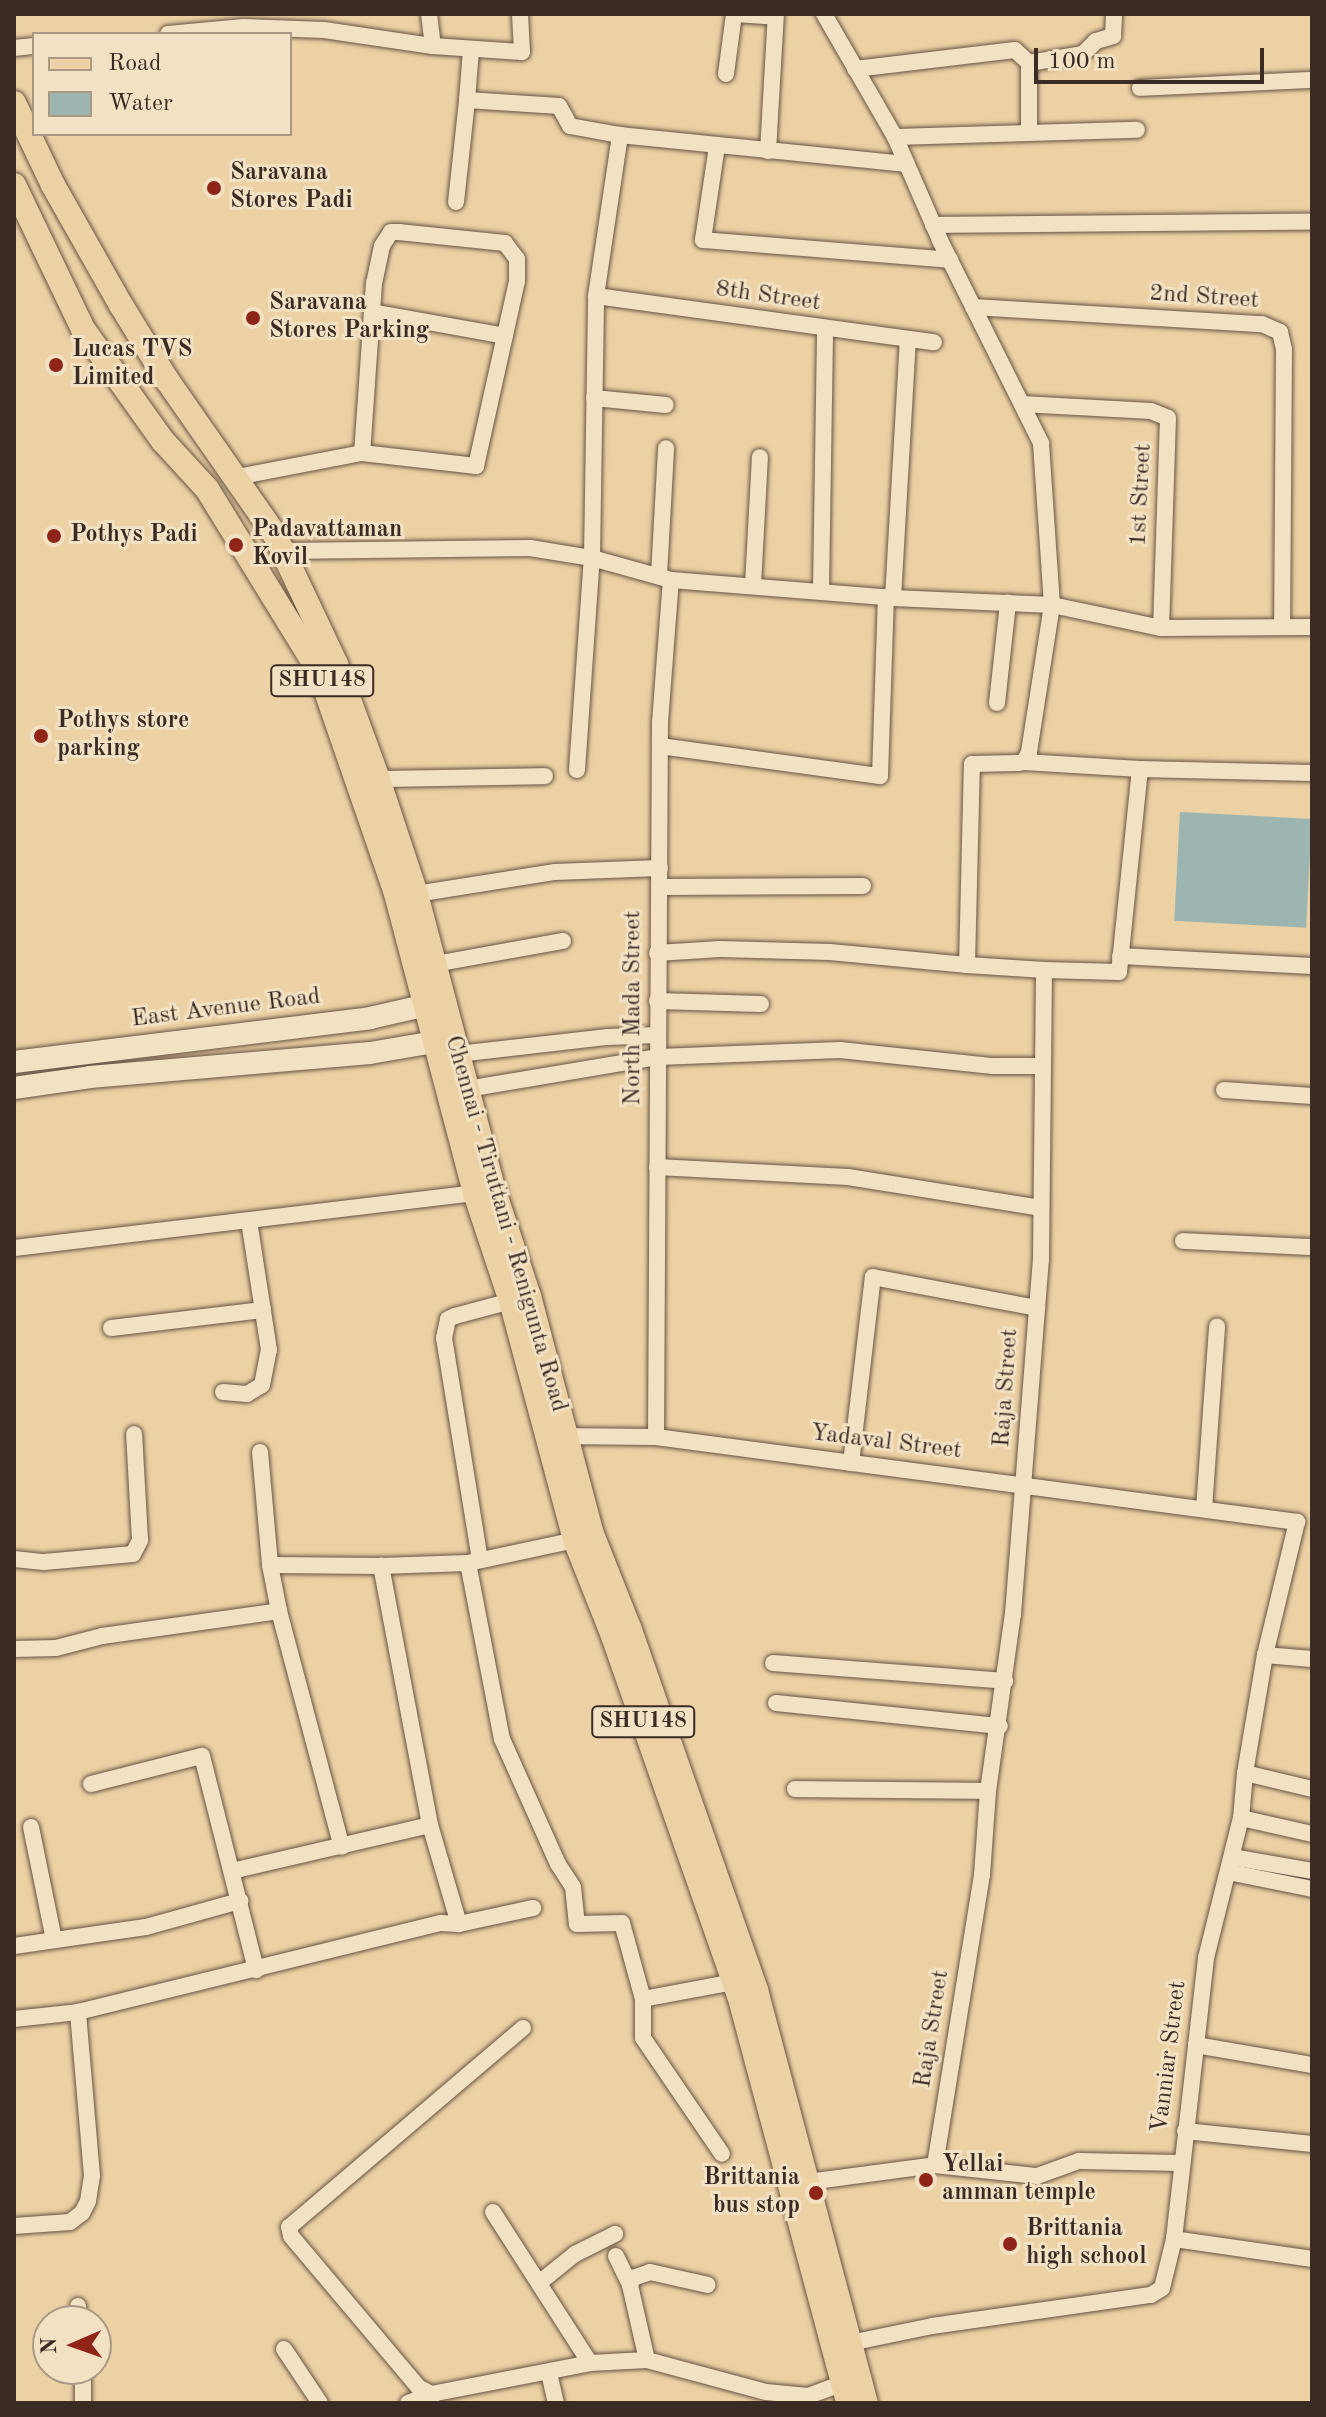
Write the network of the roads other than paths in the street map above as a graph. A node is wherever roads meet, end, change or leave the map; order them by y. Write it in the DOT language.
graph roads {
  1 [pos="429,14"];
  2 [pos="520,14"];
  3 [pos="735,14"];
  4 [pos="824,14"];
  5 [pos="1114,14"];
  6 [pos="776,15"];
  7 [pos="323,22"];
  8 [pos="190,32"];
  9 [pos="433,46"];
  10 [pos="471,50"];
  11 [pos="1029,63"];
  12 [pos="855,69"];
  13 [pos="726,74"];
  14 [pos="1312,80"];
  15 [pos="1140,88"];
  16 [pos="467,100"];
  17 [pos="14,103"];
  18 [pos="1137,130"];
  19 [pos="1029,133"];
  20 [pos="620,135"];
  21 [pos="895,137"];
  22 [pos="717,146"];
  23 [pos="768,151"];
  24 [pos="907,164"];
  25 [pos="14,185"];
  26 [pos="456,202"];
  27 [pos="1312,222"];
  28 [pos="933,225"];
  29 [pos="950,260"];
  30 [pos="596,296"];
  31 [pos="973,307"];
  32 [pos="372,312"];
  33 [pos="825,329"];
  34 [pos="505,336"];
  35 [pos="908,340"];
  36 [pos="934,342"];
  37 [pos="594,398"];
  38 [pos="1022,404"];
  39 [pos="666,405"];
  40 [pos="666,448"];
  41 [pos="362,453"];
  42 [pos="760,457"];
  43 [pos="237,477"];
  44 [pos="283,551"];
  45 [pos="592,558"];
  46 [pos="665,577"];
  47 [pos="753,585"];
  48 [pos="821,590"];
  49 [pos="890,598"];
  50 [pos="1008,603"];
  51 [pos="1052,605"];
  52 [pos="1282,626"];
  53 [pos="1312,627"];
  54 [pos="1161,628"];
  55 [pos="997,703"];
  56 [pos="660,746"];
  57 [pos="1024,762"];
  58 [pos="1140,769"];
  59 [pos="577,770"];
  60 [pos="1312,773"];
  61 [pos="545,776"];
  62 [pos="378,779"];
  63 [pos="660,868"];
  64 [pos="863,886"];
  65 [pos="659,887"];
  66 [pos="416,894"];
  67 [pos="563,941"];
  68 [pos="657,953"];
  69 [pos="1120,956"];
  70 [pos="435,964"];
  71 [pos="967,965"];
  72 [pos="1312,966"];
  73 [pos="1044,970"];
  74 [pos="657,1001"];
  75 [pos="434,1003"];
  76 [pos="761,1004"];
  77 [pos="657,1035"];
  78 [pos="449,1045"];
  79 [pos="658,1057"];
  80 [pos="14,1062"];
  81 [pos="1043,1066"];
  82 [pos="14,1088"];
  83 [pos="467,1089"];
  84 [pos="1224,1090"];
  85 [pos="1312,1096"];
  86 [pos="657,1167"];
  87 [pos="475,1193"];
  88 [pos="1041,1208"];
  89 [pos="249,1221"];
  90 [pos="1183,1241"];
  91 [pos="1312,1247"];
  92 [pos="14,1248"];
  93 [pos="511,1301"];
  94 [pos="1037,1308"];
  95 [pos="263,1310"];
  96 [pos="1217,1326"];
  97 [pos="111,1328"];
  98 [pos="223,1392"];
  99 [pos="134,1434"];
  100 [pos="555,1436"];
  101 [pos="656,1437"];
  102 [pos="260,1452"];
  103 [pos="851,1463"];
  104 [pos="1025,1486"];
  105 [pos="1204,1509"];
  106 [pos="1304,1518"];
  107 [pos="575,1540"];
  108 [pos="14,1559"];
  109 [pos="474,1562"];
  110 [pos="270,1565"];
  111 [pos="381,1566"];
  112 [pos="279,1611"];
  113 [pos="14,1649"];
  114 [pos="1265,1655"];
  115 [pos="1312,1659"];
  116 [pos="773,1663"];
  117 [pos="1005,1681"];
  118 [pos="776,1703"];
  119 [pos="1000,1726"];
  120 [pos="1245,1773"];
  121 [pos="91,1784"];
  122 [pos="795,1789"];
  123 [pos="1312,1789"];
  124 [pos="988,1791"];
  125 [pos="1241,1818"];
  126 [pos="430,1825"];
  127 [pos="31,1827"];
  128 [pos="1312,1834"];
  129 [pos="342,1847"];
  130 [pos="1230,1864"];
  131 [pos="232,1871"];
  132 [pos="1312,1871"];
  133 [pos="1312,1889"];
  134 [pos="240,1901"];
  135 [pos="533,1908"];
  136 [pos="459,1924"];
  137 [pos="54,1940"];
  138 [pos="14,1946"];
  139 [pos="256,1970"];
  140 [pos="734,1982"];
  141 [pos="643,1999"];
  142 [pos="78,2012"];
  143 [pos="14,2019"];
  144 [pos="523,2028"];
  145 [pos="1196,2045"];
  146 [pos="1312,2065"];
  147 [pos="1185,2131"];
  148 [pos="1312,2144"];
  149 [pos="722,2154"];
  150 [pos="1180,2163"];
  151 [pos="935,2165"];
  152 [pos="808,2182"];
  153 [pos="493,2212"];
  154 [pos="14,2226"];
  155 [pos="615,2234"];
  156 [pos="1174,2239"];
  157 [pos="616,2256"];
  158 [pos="1312,2259"];
  159 [pos="539,2283"];
  160 [pos="630,2285"];
  161 [pos="708,2285"];
  162 [pos="850,2343"];
  163 [pos="284,2349"];
  164 [pos="647,2360"];
  165 [pos="590,2363"];
  166 [pos="549,2373"];
  167 [pos="853,2395"];
  168 [pos="432,2398"];
  169 [pos="320,2403"];
  170 [pos="408,2403"];
  171 [pos="556,2403"];
  1 -- 9 [label="street"];
  2 -- 10 [label="street"];
  3 -- 6 [label="street"];
  3 -- 13 [label="street"];
  4 -- 12 [label="street"];
  5 -- 11 [label="street"];
  6 -- 23 [label="street"];
  7 -- 8 [label="street"];
  7 -- 9 [label="street"];
  9 -- 10 [label="street"];
  10 -- 16 [label="street"];
  11 -- 12 [label="street"];
  11 -- 19 [label="street"];
  12 -- 21 [label="street"];
  14 -- 15 [label="street"];
  16 -- 20 [label="street"];
  16 -- 26 [label="street"];
  17 -- 43 [label="main road, Chennai - Tiruttani - Renigunta Road / SHU148"];
  18 -- 19 [label="street"];
  19 -- 21 [label="street"];
  20 -- 22 [label="street"];
  20 -- 30 [label="street"];
  21 -- 24 [label="street"];
  22 -- 23 [label="street"];
  22 -- 29 [label="street"];
  23 -- 24 [label="street"];
  24 -- 28 [label="street"];
  25 -- 75 [label="main road, Chennai - Tiruttani - Renigunta Road / SHU148"];
  27 -- 28 [label="street"];
  28 -- 29 [label="street"];
  29 -- 31 [label="street"];
  30 -- 33 [label="street, 8th Street"];
  30 -- 37 [label="street"];
  31 -- 38 [label="street"];
  31 -- 52 [label="street, 2nd Street"];
  32 -- 34 [label="street"];
  32 -- 34 [label="street"];
  32 -- 41 [label="street"];
  33 -- 35 [label="street, 8th Street"];
  33 -- 48 [label="street"];
  34 -- 41 [label="street"];
  35 -- 36 [label="street, 8th Street"];
  35 -- 49 [label="street"];
  37 -- 39 [label="street"];
  37 -- 45 [label="street"];
  38 -- 51 [label="street"];
  38 -- 54 [label="street, 1st Street"];
  40 -- 46 [label="street, North Mada Street"];
  41 -- 43 [label="street"];
  42 -- 47 [label="street"];
  43 -- 44 [label="main road, Chennai - Tiruttani - Renigunta Road / SHU148"];
  44 -- 45 [label="street"];
  44 -- 62 [label="main road, Chennai - Tiruttani - Renigunta Road / SHU148"];
  45 -- 46 [label="street"];
  45 -- 59 [label="street"];
  46 -- 47 [label="street"];
  46 -- 56 [label="street, North Mada Street"];
  47 -- 48 [label="street"];
  48 -- 49 [label="street"];
  49 -- 50 [label="street"];
  49 -- 56 [label="street"];
  50 -- 51 [label="street"];
  50 -- 55 [label="street"];
  51 -- 54 [label="street"];
  51 -- 57 [label="street"];
  52 -- 53 [label="street"];
  52 -- 54 [label="street"];
  56 -- 63 [label="street, North Mada Street"];
  57 -- 58 [label="street"];
  57 -- 71 [label="street"];
  58 -- 60 [label="street"];
  58 -- 69 [label="street"];
  61 -- 62 [label="street"];
  62 -- 66 [label="main road, Chennai - Tiruttani - Renigunta Road / SHU148"];
  63 -- 65 [label="street, North Mada Street"];
  63 -- 66 [label="street"];
  64 -- 65 [label="street"];
  65 -- 68 [label="street, North Mada Street"];
  66 -- 70 [label="main road, Chennai - Tiruttani - Renigunta Road / SHU148"];
  67 -- 70 [label="street"];
  68 -- 71 [label="street"];
  68 -- 74 [label="street, North Mada Street"];
  69 -- 72 [label="street"];
  69 -- 73 [label="street"];
  70 -- 75 [label="main road, Chennai - Tiruttani - Renigunta Road / SHU148"];
  71 -- 73 [label="street"];
  73 -- 81 [label="street, Raja Street"];
  74 -- 76 [label="street"];
  74 -- 77 [label="street, North Mada Street"];
  75 -- 78 [label="main road, Chennai - Tiruttani - Renigunta Road / SHU148"];
  75 -- 80 [label="main road, East Avenue Road"];
  77 -- 78 [label="street"];
  77 -- 79 [label="street, North Mada Street"];
  78 -- 82 [label="main road"];
  78 -- 83 [label="main road, Chennai - Tiruttani - Renigunta Road / SHU148"];
  78 -- 87 [label="main road, Chennai - Tiruttani - Renigunta Road / SHU148"];
  79 -- 81 [label="street"];
  79 -- 83 [label="street"];
  79 -- 86 [label="street, North Mada Street"];
  81 -- 88 [label="street, Raja Street"];
  83 -- 100 [label="main road, Chennai - Tiruttani - Renigunta Road / SHU148"];
  84 -- 85 [label="street"];
  86 -- 88 [label="street"];
  86 -- 101 [label="street, North Mada Street"];
  87 -- 89 [label="street"];
  87 -- 93 [label="main road, Chennai - Tiruttani - Renigunta Road / SHU148"];
  88 -- 94 [label="street, Raja Street"];
  89 -- 92 [label="street"];
  89 -- 95 [label="street"];
  90 -- 91 [label="street"];
  93 -- 100 [label="main road, Chennai - Tiruttani - Renigunta Road / SHU148"];
  93 -- 109 [label="street"];
  94 -- 103 [label="street"];
  94 -- 104 [label="street, Raja Street"];
  95 -- 97 [label="street"];
  95 -- 98 [label="street"];
  96 -- 105 [label="street"];
  99 -- 108 [label="street"];
  100 -- 101 [label="street, Yadaval Street"];
  100 -- 107 [label="main road, Chennai - Tiruttani - Renigunta Road / SHU148"];
  100 -- 152 [label="main road, Chennai - Tiruttani - Renigunta Road / SHU148"];
  101 -- 103 [label="street, Yadaval Street"];
  102 -- 110 [label="street"];
  103 -- 104 [label="street, Yadaval Street"];
  104 -- 105 [label="street, Yadaval Street"];
  104 -- 117 [label="street, Raja Street"];
  105 -- 106 [label="street, Yadaval Street"];
  106 -- 114 [label="street, Vanniar Street"];
  107 -- 109 [label="street"];
  107 -- 140 [label="main road, Chennai - Tiruttani - Renigunta Road / SHU148"];
  109 -- 111 [label="street"];
  109 -- 141 [label="street"];
  110 -- 111 [label="street"];
  110 -- 112 [label="street"];
  111 -- 126 [label="street"];
  112 -- 113 [label="street"];
  112 -- 129 [label="street"];
  114 -- 115 [label="street"];
  114 -- 120 [label="street, Vanniar Street"];
  116 -- 117 [label="street"];
  117 -- 119 [label="street, Raja Street"];
  118 -- 119 [label="street"];
  119 -- 124 [label="street, Raja Street"];
  120 -- 123 [label="street"];
  120 -- 125 [label="street, Vanniar Street"];
  121 -- 131 [label="street"];
  122 -- 124 [label="street"];
  124 -- 151 [label="street, Raja Street"];
  125 -- 128 [label="street"];
  125 -- 130 [label="street, Vanniar Street"];
  126 -- 129 [label="street"];
  126 -- 136 [label="street"];
  127 -- 137 [label="street"];
  129 -- 131 [label="street"];
  130 -- 132 [label="street"];
  130 -- 133 [label="street"];
  130 -- 145 [label="street, Vanniar Street"];
  131 -- 134 [label="street"];
  134 -- 137 [label="street"];
  134 -- 139 [label="street"];
  135 -- 136 [label="street"];
  136 -- 139 [label="street"];
  137 -- 138 [label="street"];
  139 -- 142 [label="street"];
  140 -- 141 [label="street"];
  140 -- 167 [label="main road, Chennai - Tiruttani - Renigunta Road / SHU148"];
  141 -- 149 [label="street"];
  142 -- 143 [label="street"];
  142 -- 154 [label="street"];
  144 -- 168 [label="street"];
  145 -- 146 [label="street"];
  145 -- 147 [label="street, Vanniar Street"];
  147 -- 148 [label="street"];
  147 -- 150 [label="street, Vanniar Street"];
  150 -- 151 [label="street"];
  150 -- 156 [label="street, Vanniar Street"];
  151 -- 152 [label="street"];
  152 -- 162 [label="main road, Chennai - Tiruttani - Renigunta Road / SHU148"];
  153 -- 159 [label="street"];
  155 -- 159 [label="street"];
  156 -- 158 [label="street"];
  156 -- 162 [label="street, Vanniar Street"];
  157 -- 160 [label="street"];
  159 -- 165 [label="street"];
  160 -- 161 [label="street"];
  160 -- 164 [label="street"];
  162 -- 167 [label="main road, Chennai - Tiruttani - Renigunta Road / SHU148"];
  163 -- 169 [label="street"];
  164 -- 165 [label="street"];
  164 -- 167 [label="street"];
  165 -- 166 [label="street"];
  166 -- 168 [label="street"];
  166 -- 171 [label="street"];
  168 -- 170 [label="street"];
}
